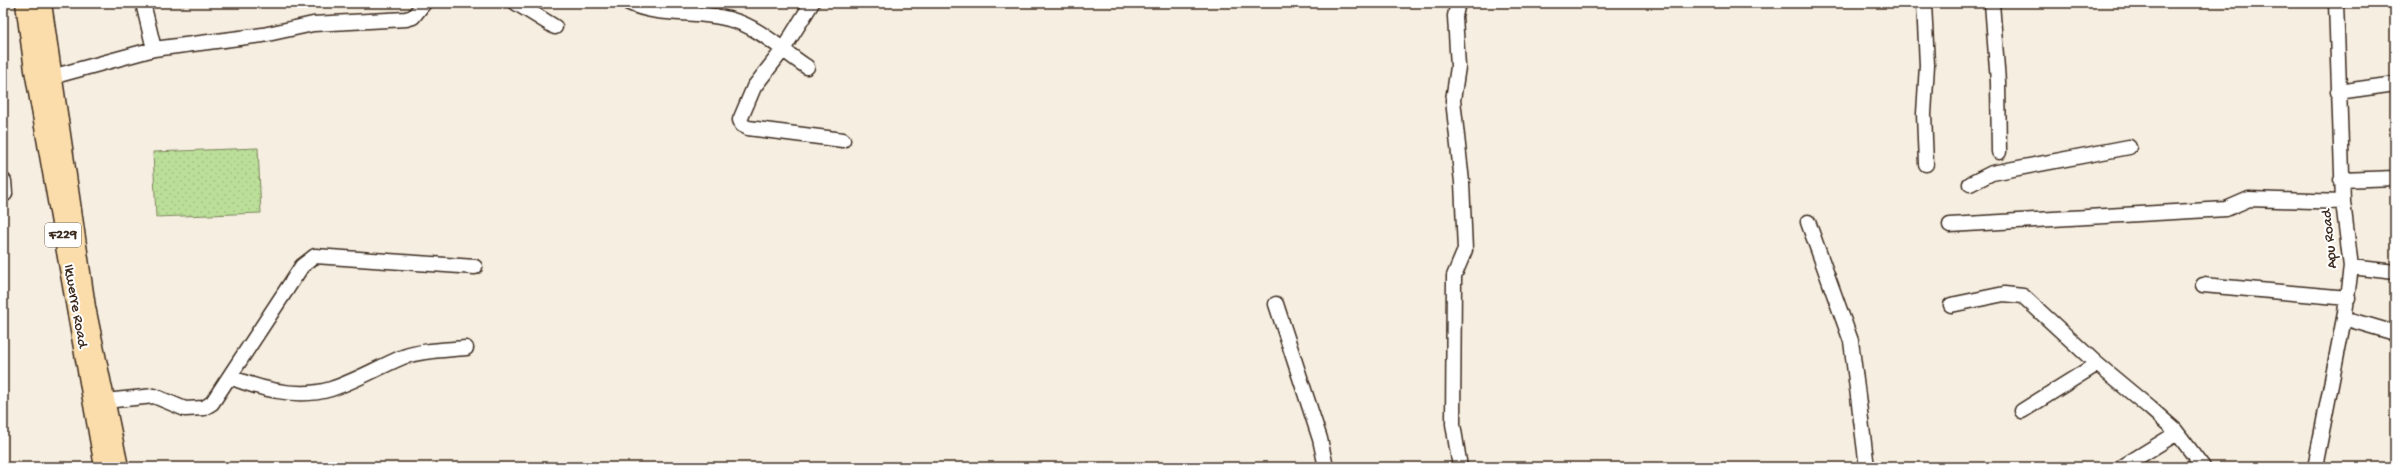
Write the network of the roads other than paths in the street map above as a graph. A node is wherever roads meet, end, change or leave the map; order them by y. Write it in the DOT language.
graph roads {
  1 [pos="25,3"];
  2 [pos="42,3"];
  3 [pos="143,3"];
  4 [pos="424,3"];
  5 [pos="516,3"];
  6 [pos="629,3"];
  7 [pos="812,3"];
  8 [pos="1458,3"];
  9 [pos="1924,3"];
  10 [pos="1992,3"];
  11 [pos="2336,3"];
  12 [pos="555,27"];
  13 [pos="154,49"];
  14 [pos="782,51"];
  15 [pos="807,67"];
  16 [pos="54,77"];
  17 [pos="36,81"];
  18 [pos="2395,84"];
  19 [pos="2338,92"];
  20 [pos="843,140"];
  21 [pos="2129,147"];
  22 [pos="1999,152"];
  23 [pos="1926,164"];
  24 [pos="2395,178"];
  25 [pos="2341,180"];
  26 [pos="1970,184"];
  27 [pos="2343,202"];
  28 [pos="1808,222"];
  29 [pos="1950,225"];
  30 [pos="475,267"];
  31 [pos="2351,267"];
  32 [pos="2395,272"];
  33 [pos="2203,285"];
  34 [pos="2348,298"];
  35 [pos="1276,304"];
  36 [pos="1951,306"];
  37 [pos="2344,318"];
  38 [pos="2395,333"];
  39 [pos="466,348"];
  40 [pos="2097,364"];
  41 [pos="230,377"];
  42 [pos="106,401"];
  43 [pos="2022,411"];
  44 [pos="2176,433"];
  45 [pos="104,467"];
  46 [pos="118,467"];
  47 [pos="1326,467"];
  48 [pos="1460,467"];
  49 [pos="1867,467"];
  50 [pos="2122,467"];
  51 [pos="2203,467"];
  52 [pos="2314,467"];
  1 -- 17 [label="main road, Ikwerre Road / F229"];
  2 -- 16 [label="main road, F229"];
  3 -- 13 [label="street"];
  4 -- 13 [label="street"];
  5 -- 12 [label="street"];
  6 -- 14 [label="street"];
  7 -- 14 [label="street"];
  8 -- 48 [label="street"];
  9 -- 23 [label="street"];
  10 -- 22 [label="street"];
  11 -- 19 [label="street, Apu Road"];
  13 -- 16 [label="street"];
  14 -- 15 [label="street"];
  14 -- 20 [label="street"];
  16 -- 17 [label="street"];
  16 -- 42 [label="main road, F229"];
  17 -- 45 [label="main road, Ikwerre Road / F229"];
  18 -- 19 [label="street"];
  19 -- 25 [label="street, Apu Road"];
  21 -- 26 [label="street"];
  24 -- 25 [label="street"];
  25 -- 27 [label="street, Apu Road"];
  27 -- 29 [label="street"];
  27 -- 31 [label="street, Apu Road"];
  28 -- 49 [label="street"];
  30 -- 41 [label="street"];
  31 -- 32 [label="street"];
  31 -- 34 [label="street, Apu Road"];
  33 -- 34 [label="street"];
  34 -- 37 [label="street, Apu Road"];
  35 -- 47 [label="street"];
  36 -- 40 [label="street"];
  37 -- 38 [label="street"];
  37 -- 52 [label="street, Apu Road"];
  39 -- 41 [label="street"];
  40 -- 43 [label="street"];
  40 -- 44 [label="street"];
  41 -- 42 [label="street"];
  42 -- 46 [label="main road, F229"];
  44 -- 50 [label="street"];
  44 -- 51 [label="street"];
}
